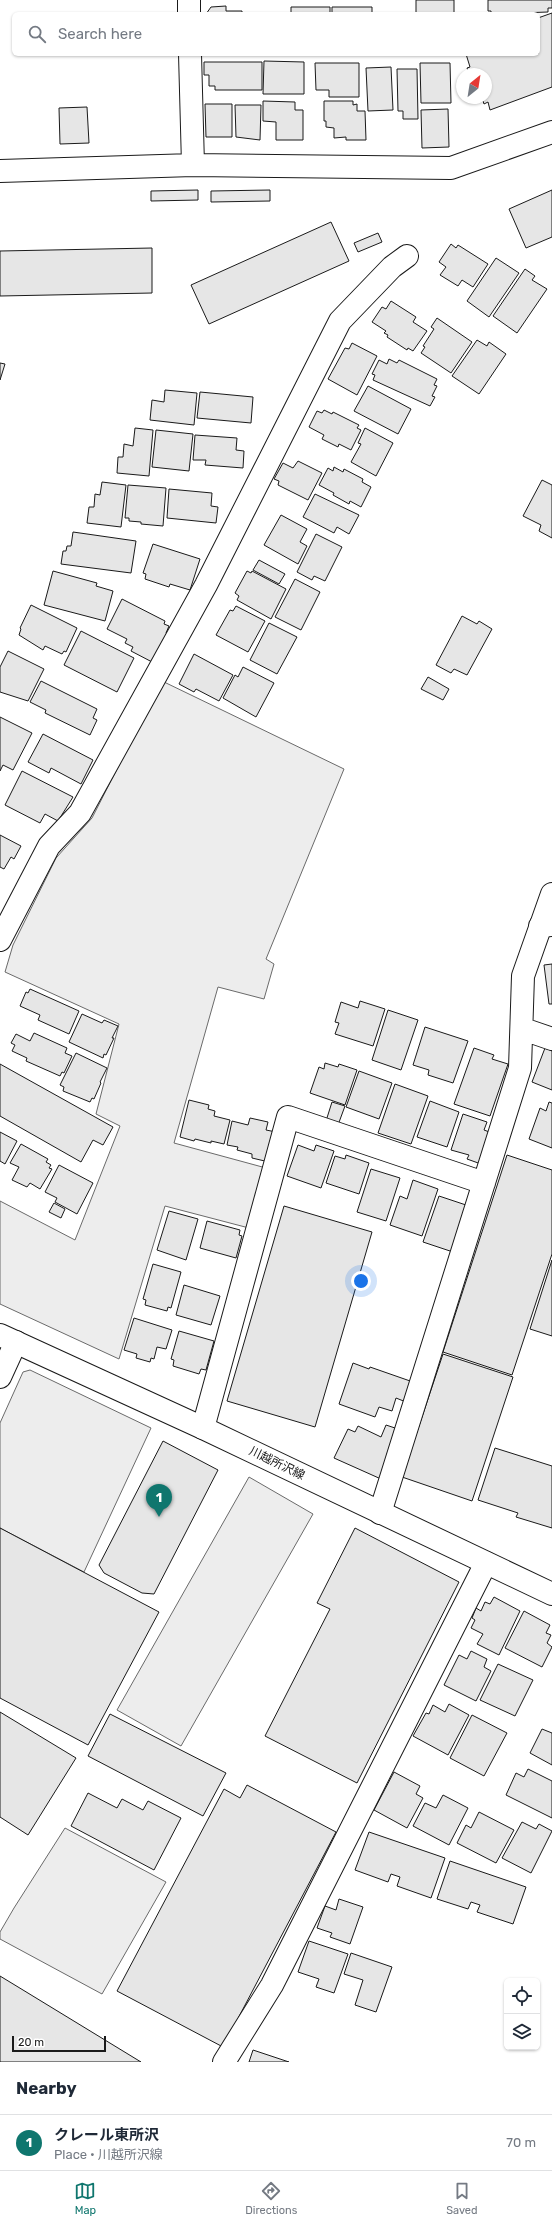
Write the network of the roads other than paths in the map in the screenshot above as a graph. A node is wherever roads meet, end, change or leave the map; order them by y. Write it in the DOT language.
graph roads {
  1 [pos="189,0"];
  2 [pos="189,12"];
  3 [pos="190,56"];
  4 [pos="552,132"];
  5 [pos="193,166"];
  6 [pos="0,171"];
  7 [pos="407,256"];
  8 [pos="552,894"];
  9 [pos="546,926"];
  10 [pos="0,940"];
  11 [pos="523,1029"];
  12 [pos="552,1039"];
  13 [pos="484,1183"];
  14 [pos="8,1338"];
  15 [pos="0,1377"];
  16 [pos="203,1428"];
  17 [pos="380,1513"];
  18 [pos="486,1563"];
  19 [pos="552,1594"];
  20 [pos="224,2062"];
  1 -- 2 [label="street"];
  3 -- 5 [label="street"];
  4 -- 5 [label="street"];
  5 -- 6 [label="street"];
  7 -- 10 [label="street"];
  8 -- 9 [label="street"];
  9 -- 11 [label="street"];
  11 -- 12 [label="street"];
  11 -- 13 [label="street"];
  13 -- 16 [label="street"];
  13 -- 17 [label="street"];
  14 -- 15 [label="street"];
  14 -- 16 [label="street, 川越所沢線"];
  16 -- 17 [label="street, 川越所沢線"];
  17 -- 18 [label="street, 川越所沢線"];
  18 -- 19 [label="street, 川越所沢線"];
  18 -- 20 [label="street"];
}
